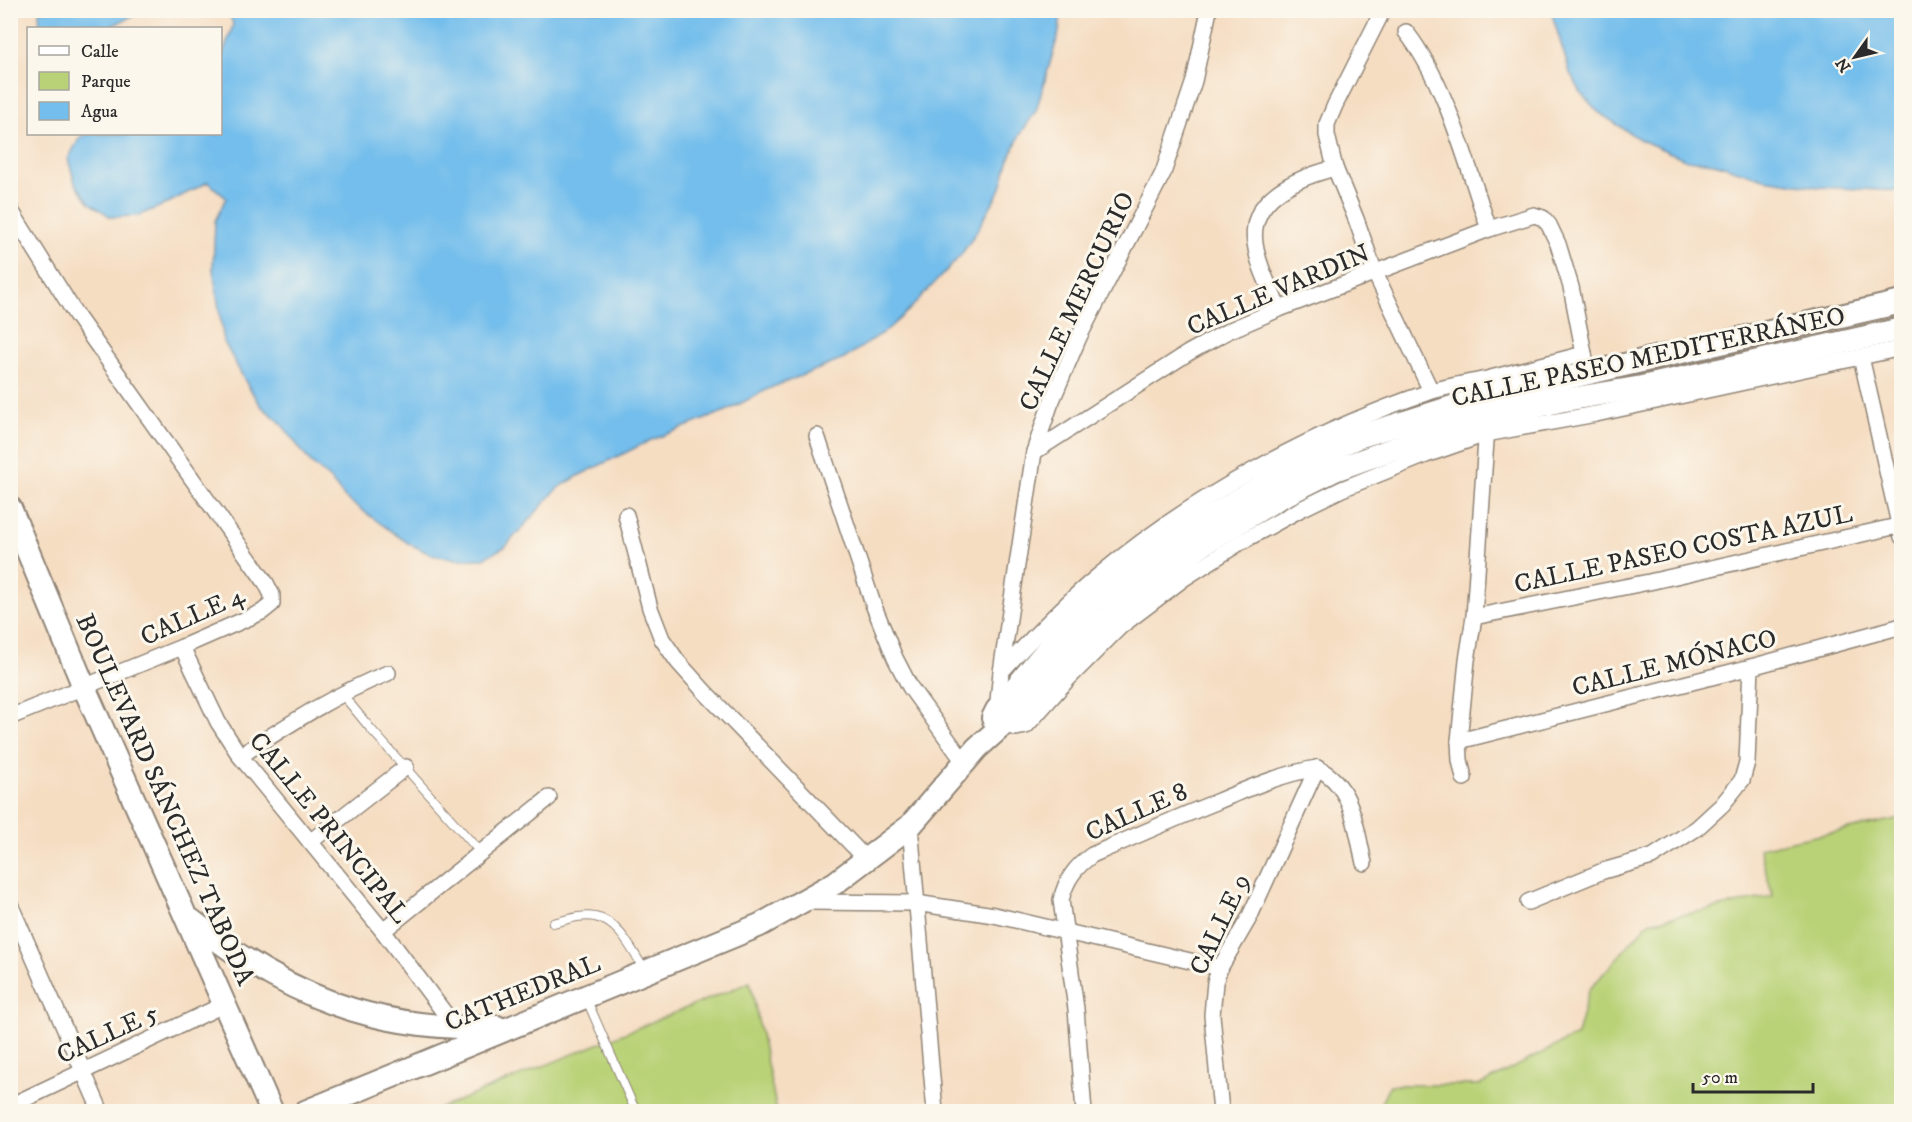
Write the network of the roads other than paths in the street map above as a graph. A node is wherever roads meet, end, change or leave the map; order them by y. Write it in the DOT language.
graph roads {
  1 [pos="1209,10"];
  2 [pos="1383,10"];
  3 [pos="1406,32"];
  4 [pos="1335,168"];
  5 [pos="10,209"];
  6 [pos="1489,229"];
  7 [pos="1375,273"];
  8 [pos="1902,303"];
  9 [pos="1279,309"];
  10 [pos="1902,329"];
  11 [pos="1902,348"];
  12 [pos="1861,357"];
  13 [pos="1586,364"];
  14 [pos="1431,392"];
  15 [pos="1487,416"];
  16 [pos="817,436"];
  17 [pos="1035,452"];
  18 [pos="10,508"];
  19 [pos="626,515"];
  20 [pos="1901,529"];
  21 [pos="1474,617"];
  22 [pos="1902,626"];
  23 [pos="182,647"];
  24 [pos="1751,667"];
  25 [pos="1000,672"];
  26 [pos="388,673"];
  27 [pos="84,687"];
  28 [pos="342,694"];
  29 [pos="10,717"];
  30 [pos="1001,717"];
  31 [pos="1459,741"];
  32 [pos="970,755"];
  33 [pos="240,756"];
  34 [pos="406,767"];
  35 [pos="1317,768"];
  36 [pos="1464,778"];
  37 [pos="549,798"];
  38 [pos="909,826"];
  39 [pos="309,842"];
  40 [pos="481,853"];
  41 [pos="866,859"];
  42 [pos="1364,863"];
  43 [pos="803,902"];
  44 [pos="1528,902"];
  45 [pos="916,903"];
  46 [pos="10,904"];
  47 [pos="187,917"];
  48 [pos="553,923"];
  49 [pos="383,931"];
  50 [pos="1065,931"];
  51 [pos="1220,968"];
  52 [pos="646,972"];
  53 [pos="586,996"];
  54 [pos="225,1004"];
  55 [pos="514,1026"];
  56 [pos="455,1027"];
  57 [pos="83,1072"];
  58 [pos="10,1106"];
  59 [pos="101,1112"];
  60 [pos="272,1112"];
  61 [pos="305,1112"];
  62 [pos="636,1112"];
  63 [pos="935,1112"];
  64 [pos="1084,1112"];
  65 [pos="1221,1112"];
  1 -- 17 [label="street, CALLE MERCURIO"];
  2 -- 4 [label="street"];
  3 -- 6 [label="street"];
  4 -- 7 [label="street"];
  4 -- 9 [label="street"];
  5 -- 23 [label="street, CALLE 4"];
  6 -- 7 [label="street, CALLE VARDIN"];
  6 -- 13 [label="street, CALLE VARDIN"];
  7 -- 9 [label="street, CALLE VARDIN"];
  7 -- 14 [label="street"];
  8 -- 13 [label="street, CALLE PASEO MEDITERRÁNEO"];
  9 -- 17 [label="street, CALLE VARDIN"];
  10 -- 15 [label="street, CALLE PASEO MEDITERRÁNEO"];
  11 -- 12 [label="street"];
  12 -- 15 [label="street"];
  12 -- 20 [label="street"];
  13 -- 14 [label="street"];
  13 -- 15 [label="street, CALLE PASEO MEDITERRÁNEO"];
  14 -- 25 [label="street"];
  15 -- 21 [label="street"];
  15 -- 30 [label="street, CALLE PASEO MEDITERRÁNEO"];
  15 -- 30 [label="street"];
  15 -- 30 [label="street, CALLE PASEO MEDITERRÁNEO"];
  16 -- 32 [label="street"];
  17 -- 25 [label="street, CALLE MERCURIO"];
  18 -- 27 [label="street, BOULEVARD SÁNCHEZ TABODA"];
  19 -- 41 [label="street"];
  20 -- 21 [label="street, CALLE PASEO COSTA AZUL"];
  21 -- 31 [label="street"];
  22 -- 24 [label="street, CALLE MÓNACO"];
  23 -- 27 [label="street, CALLE 4"];
  23 -- 33 [label="street, CALLE PRINCIPAL"];
  24 -- 31 [label="street, CALLE MÓNACO"];
  24 -- 44 [label="street"];
  25 -- 30 [label="street, CALLE MERCURIO"];
  26 -- 28 [label="street"];
  27 -- 29 [label="street, CALLE 4"];
  27 -- 47 [label="street, BOULEVARD SÁNCHEZ TABODA"];
  28 -- 33 [label="street"];
  28 -- 34 [label="lane"];
  30 -- 32 [label="street, CATHEDRAL"];
  31 -- 36 [label="street"];
  32 -- 38 [label="street, CATHEDRAL"];
  33 -- 39 [label="street, CALLE PRINCIPAL"];
  34 -- 39 [label="street"];
  34 -- 40 [label="lane"];
  35 -- 42 [label="street"];
  35 -- 50 [label="street, CALLE 8"];
  35 -- 51 [label="street, CALLE 9"];
  37 -- 40 [label="street"];
  38 -- 41 [label="street, CATHEDRAL"];
  38 -- 45 [label="street"];
  39 -- 49 [label="street, CALLE PRINCIPAL"];
  40 -- 49 [label="street"];
  41 -- 43 [label="street, CATHEDRAL"];
  43 -- 45 [label="street"];
  43 -- 52 [label="street, CATHEDRAL"];
  45 -- 50 [label="street"];
  45 -- 63 [label="street"];
  46 -- 57 [label="street"];
  47 -- 54 [label="street, BOULEVARD SÁNCHEZ TABODA"];
  47 -- 56 [label="street"];
  48 -- 52 [label="lane"];
  49 -- 56 [label="street, CALLE PRINCIPAL"];
  50 -- 51 [label="street"];
  50 -- 64 [label="street, CALLE 8"];
  51 -- 65 [label="street, CALLE 9"];
  52 -- 53 [label="street, CATHEDRAL"];
  53 -- 55 [label="street, CATHEDRAL"];
  53 -- 62 [label="lane"];
  54 -- 57 [label="street, CALLE 5"];
  54 -- 60 [label="street, BOULEVARD SÁNCHEZ TABODA"];
  55 -- 56 [label="street"];
  55 -- 61 [label="street, CATHEDRAL"];
  57 -- 58 [label="street, CALLE 5"];
  57 -- 59 [label="street"];
}
